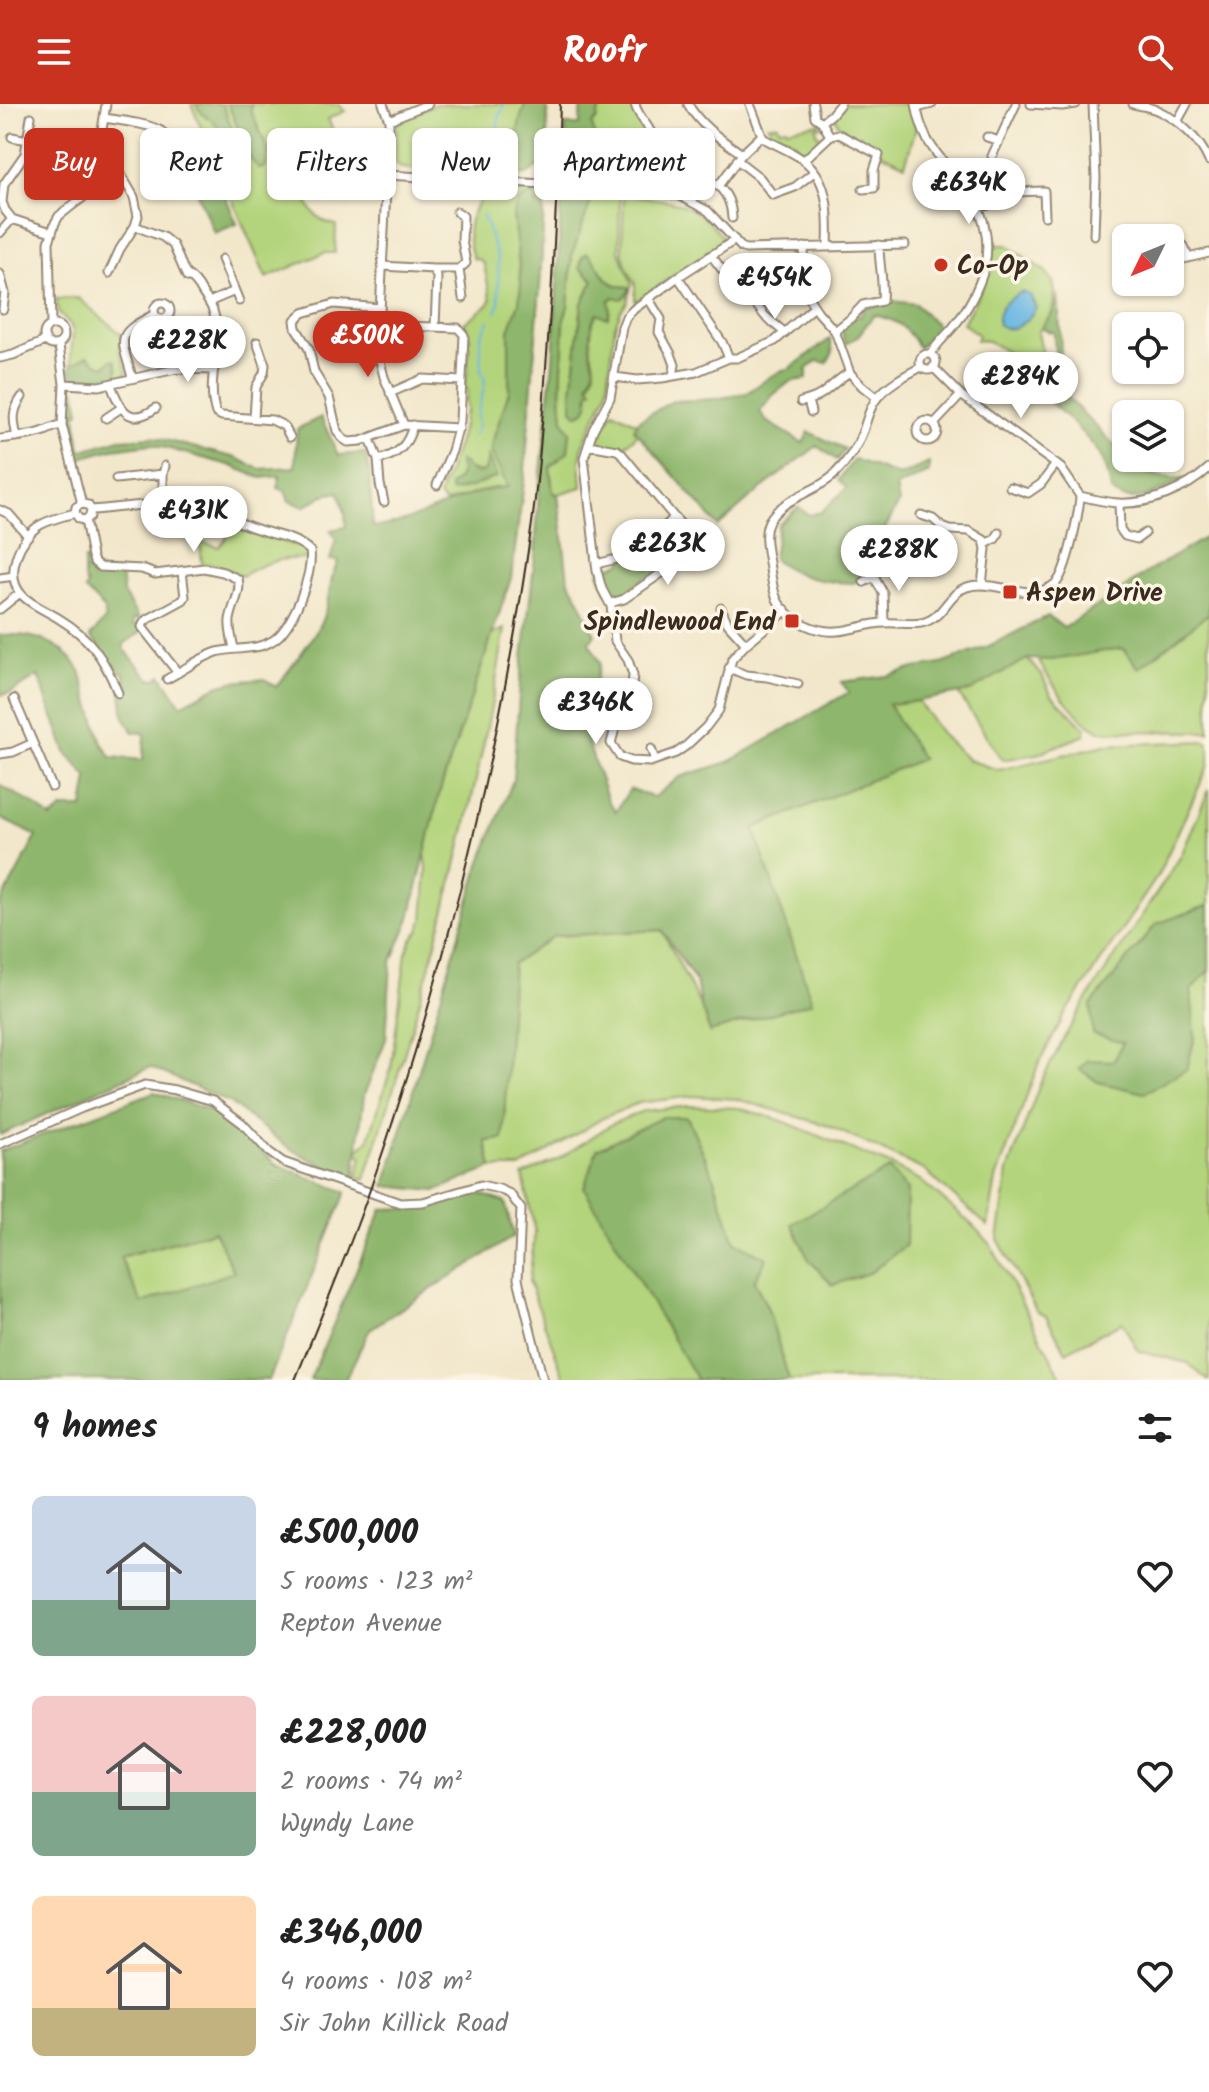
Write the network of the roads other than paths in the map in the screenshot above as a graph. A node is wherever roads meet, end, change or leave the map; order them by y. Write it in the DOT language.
graph roads {
  1 [pos="106,104"];
  2 [pos="383,104"];
  3 [pos="428,104"];
  4 [pos="635,104"];
  5 [pos="688,104"];
  6 [pos="750,104"];
  7 [pos="813,104"];
  8 [pos="840,104"];
  9 [pos="932,104"];
  10 [pos="1016,104"];
  11 [pos="1031,104"];
  12 [pos="1076,104"];
  13 [pos="1093,104"];
  14 [pos="1133,104"];
  15 [pos="1187,104"];
  16 [pos="916,106"];
  17 [pos="31,117"];
  18 [pos="105,118"];
  19 [pos="389,120"];
  20 [pos="822,122"];
  21 [pos="1177,122"];
  22 [pos="30,128"];
  23 [pos="103,128"];
  24 [pos="152,128"];
  25 [pos="389,128"];
  26 [pos="761,136"];
  27 [pos="830,136"];
  28 [pos="12,137"];
  29 [pos="987,137"];
  30 [pos="24,139"];
  31 [pos="999,141"];
  32 [pos="24,155"];
  33 [pos="992,156"];
  34 [pos="739,157"];
  35 [pos="804,160"];
  36 [pos="1209,161"];
  37 [pos="814,172"];
  38 [pos="396,176"];
  39 [pos="124,180"];
  40 [pos="719,185"];
  41 [pos="863,189"];
  42 [pos="80,200"];
  43 [pos="385,200"];
  44 [pos="979,208"];
  45 [pos="457,212"];
  46 [pos="1045,216"];
  47 [pos="732,218"];
  48 [pos="12,219"];
  49 [pos="135,226"];
  50 [pos="51,232"];
  51 [pos="0,233"];
  52 [pos="1094,235"];
  53 [pos="735,240"];
  54 [pos="879,245"];
  55 [pos="905,245"];
  56 [pos="1184,246"];
  57 [pos="804,247"];
  58 [pos="828,247"];
  59 [pos="1209,253"];
  60 [pos="711,255"];
  61 [pos="1188,258"];
  62 [pos="222,259"];
  63 [pos="1184,259"];
  64 [pos="382,266"];
  65 [pos="433,269"];
  66 [pos="459,269"];
  67 [pos="109,273"];
  68 [pos="0,274"];
  69 [pos="678,277"];
  70 [pos="235,291"];
  71 [pos="463,298"];
  72 [pos="648,298"];
  73 [pos="239,301"];
  74 [pos="209,302"];
  75 [pos="814,307"];
  76 [pos="380,308"];
  77 [pos="3,309"];
  78 [pos="155,314"];
  79 [pos="51,325"];
  80 [pos="380,325"];
  81 [pos="435,327"];
  82 [pos="835,331"];
  83 [pos="785,333"];
  84 [pos="268,340"];
  85 [pos="45,341"];
  86 [pos="59,345"];
  87 [pos="931,354"];
  88 [pos="0,358"];
  89 [pos="729,358"];
  90 [pos="921,367"];
  91 [pos="933,367"];
  92 [pos="214,370"];
  93 [pos="850,372"];
  94 [pos="673,375"];
  95 [pos="132,377"];
  96 [pos="615,377"];
  97 [pos="462,381"];
  98 [pos="64,384"];
  99 [pos="111,385"];
  100 [pos="390,393"];
  101 [pos="961,395"];
  102 [pos="22,397"];
  103 [pos="877,398"];
  104 [pos="121,408"];
  105 [pos="156,408"];
  106 [pos="811,412"];
  107 [pos="106,418"];
  108 [pos="254,418"];
  109 [pos="935,423"];
  110 [pos="62,425"];
  111 [pos="408,425"];
  112 [pos="459,428"];
  113 [pos="17,437"];
  114 [pos="290,437"];
  115 [pos="0,439"];
  116 [pos="370,439"];
  117 [pos="588,445"];
  118 [pos="378,460"];
  119 [pos="1056,464"];
  120 [pos="1209,468"];
  121 [pos="116,479"];
  122 [pos="437,485"];
  123 [pos="1010,487"];
  124 [pos="1028,493"];
  125 [pos="1080,496"];
  126 [pos="384,502"];
  127 [pos="163,503"];
  128 [pos="1119,503"];
  129 [pos="82,504"];
  130 [pos="1031,504"];
  131 [pos="0,510"];
  132 [pos="91,510"];
  133 [pos="75,513"];
  134 [pos="921,515"];
  135 [pos="674,517"];
  136 [pos="85,520"];
  137 [pos="942,527"];
  138 [pos="999,533"];
  139 [pos="1145,533"];
  140 [pos="28,536"];
  141 [pos="936,540"];
  142 [pos="986,544"];
  143 [pos="596,564"];
  144 [pos="881,567"];
  145 [pos="182,571"];
  146 [pos="14,576"];
  147 [pos="874,577"];
  148 [pos="0,578"];
  149 [pos="864,582"];
  150 [pos="982,585"];
  151 [pos="20,593"];
  152 [pos="611,603"];
  153 [pos="0,609"];
  154 [pos="785,609"];
  155 [pos="713,620"];
  156 [pos="884,623"];
  157 [pos="746,644"];
  158 [pos="234,648"];
  159 [pos="729,668"];
  160 [pos="178,673"];
  161 [pos="123,676"];
  162 [pos="167,679"];
  163 [pos="112,681"];
  164 [pos="785,681"];
  165 [pos="798,684"];
  166 [pos="782,692"];
  167 [pos="118,693"];
  168 [pos="14,699"];
  169 [pos="33,743"];
  170 [pos="651,749"];
  171 [pos="0,754"];
  172 [pos="652,761"];
  173 [pos="52,787"];
  174 [pos="0,1144"];
  175 [pos="543,1380"];
  1 -- 18 [label="street"];
  2 -- 19 [label="street"];
  3 -- 19 [label="street"];
  4 -- 40 [label="street"];
  5 -- 34 [label="street"];
  6 -- 26 [label="street"];
  7 -- 20 [label="street"];
  8 -- 20 [label="street"];
  9 -- 16 [label="street"];
  10 -- 31 [label="street"];
  11 -- 12 [label="street"];
  13 -- 52 [label="street"];
  14 -- 21 [label="street"];
  15 -- 21 [label="street"];
  16 -- 44 [label="street"];
  17 -- 22 [label="street"];
  18 -- 23 [label="street"];
  18 -- 24 [label="street"];
  19 -- 25 [label="street"];
  20 -- 27 [label="street"];
  21 -- 36 [label="street"];
  26 -- 34 [label="street"];
  26 -- 35 [label="street"];
  27 -- 35 [label="street"];
  27 -- 41 [label="street"];
  28 -- 30 [label="street"];
  29 -- 31 [label="street"];
  31 -- 33 [label="street"];
  32 -- 48 [label="street"];
  34 -- 37 [label="street"];
  34 -- 40 [label="street"];
  35 -- 37 [label="street"];
  37 -- 58 [label="street"];
  38 -- 53 [label="street, bridge"];
  39 -- 49 [label="street"];
  40 -- 47 [label="street"];
  42 -- 50 [label="street"];
  43 -- 64 [label="street"];
  44 -- 46 [label="street"];
  44 -- 87 [label="street"];
  45 -- 66 [label="street"];
  48 -- 50 [label="street"];
  48 -- 51 [label="street"];
  49 -- 67 [label="street"];
  49 -- 74 [label="street"];
  50 -- 79 [label="street"];
  53 -- 57 [label="street"];
  53 -- 60 [label="street"];
  54 -- 55 [label="street"];
  54 -- 58 [label="street"];
  54 -- 82 [label="street"];
  56 -- 61 [label="street"];
  57 -- 58 [label="street"];
  57 -- 75 [label="street"];
  59 -- 61 [label="street"];
  60 -- 69 [label="street"];
  60 -- 83 [label="street"];
  61 -- 63 [label="street"];
  62 -- 70 [label="street"];
  64 -- 65 [label="street"];
  64 -- 76 [label="street"];
  65 -- 66 [label="street"];
  65 -- 81 [label="street"];
  66 -- 71 [label="street"];
  68 -- 77 [label="street"];
  69 -- 72 [label="street"];
  69 -- 89 [label="street"];
  70 -- 73 [label="street"];
  70 -- 74 [label="street"];
  72 -- 94 [label="street"];
  72 -- 96 [label="street"];
  74 -- 92 [label="street"];
  75 -- 82 [label="street"];
  75 -- 83 [label="street"];
  76 -- 80 [label="street"];
  76 -- 116 [label="street"];
  78 -- 95 [label="street"];
  79 -- 85 [label="street"];
  79 -- 86 [label="street"];
  80 -- 81 [label="street"];
  80 -- 100 [label="street"];
  81 -- 97 [label="street"];
  82 -- 93 [label="street"];
  83 -- 89 [label="street"];
  84 -- 108 [label="street"];
  85 -- 86 [label="street"];
  85 -- 88 [label="street"];
  86 -- 98 [label="street"];
  87 -- 90 [label="street"];
  87 -- 91 [label="street"];
  89 -- 94 [label="street"];
  90 -- 91 [label="street"];
  90 -- 103 [label="street"];
  91 -- 101 [label="street"];
  92 -- 95 [label="street"];
  92 -- 108 [label="street"];
  93 -- 103 [label="street"];
  93 -- 106 [label="street"];
  94 -- 96 [label="street"];
  95 -- 99 [label="street"];
  96 -- 117 [label="street"];
  97 -- 100 [label="street"];
  97 -- 112 [label="street"];
  98 -- 99 [label="street"];
  98 -- 110 [label="street"];
  99 -- 104 [label="street"];
  100 -- 111 [label="street"];
  101 -- 109 [label="street"];
  101 -- 119 [label="street"];
  102 -- 113 [label="street"];
  103 -- 154 [label="street"];
  104 -- 105 [label="street"];
  104 -- 107 [label="street"];
  108 -- 114 [label="street"];
  110 -- 113 [label="street"];
  110 -- 129 [label="street"];
  111 -- 112 [label="street"];
  111 -- 116 [label="street"];
  111 -- 118 [label="street"];
  112 -- 122 [label="street"];
  113 -- 115 [label="street"];
  116 -- 118 [label="street"];
  117 -- 135 [label="street"];
  117 -- 143 [label="street"];
  118 -- 126 [label="street"];
  119 -- 124 [label="street"];
  119 -- 125 [label="street"];
  120 -- 128 [label="street"];
  121 -- 127 [label="street"];
  123 -- 124 [label="street"];
  124 -- 130 [label="street"];
  125 -- 128 [label="street"];
  125 -- 150 [label="street"];
  127 -- 132 [label="street"];
  127 -- 158 [label="street"];
  128 -- 139 [label="street"];
  129 -- 132 [label="street"];
  129 -- 133 [label="street"];
  131 -- 140 [label="street"];
  132 -- 136 [label="street"];
  133 -- 136 [label="street"];
  133 -- 140 [label="street"];
  134 -- 137 [label="street"];
  135 -- 143 [label="street"];
  135 -- 152 [label="street"];
  136 -- 145 [label="street"];
  137 -- 141 [label="street"];
  137 -- 142 [label="street"];
  138 -- 142 [label="street"];
  140 -- 146 [label="street"];
  142 -- 150 [label="street"];
  143 -- 152 [label="street"];
  144 -- 147 [label="street"];
  145 -- 158 [label="street"];
  145 -- 160 [label="street"];
  146 -- 148 [label="street"];
  146 -- 151 [label="street"];
  147 -- 149 [label="street"];
  147 -- 156 [label="street"];
  150 -- 156 [label="street"];
  151 -- 153 [label="street"];
  151 -- 163 [label="street"];
  152 -- 172 [label="street"];
  154 -- 156 [label="street"];
  154 -- 157 [label="street"];
  155 -- 157 [label="street"];
  157 -- 159 [label="street"];
  158 -- 160 [label="street"];
  159 -- 164 [label="street"];
  159 -- 172 [label="street"];
  160 -- 162 [label="street"];
  161 -- 163 [label="street"];
  163 -- 167 [label="street"];
  164 -- 165 [label="street"];
  164 -- 166 [label="street"];
  168 -- 169 [label="street"];
  169 -- 171 [label="street"];
  169 -- 173 [label="street"];
  170 -- 172 [label="street"];
  174 -- 175 [label="street"];
}
